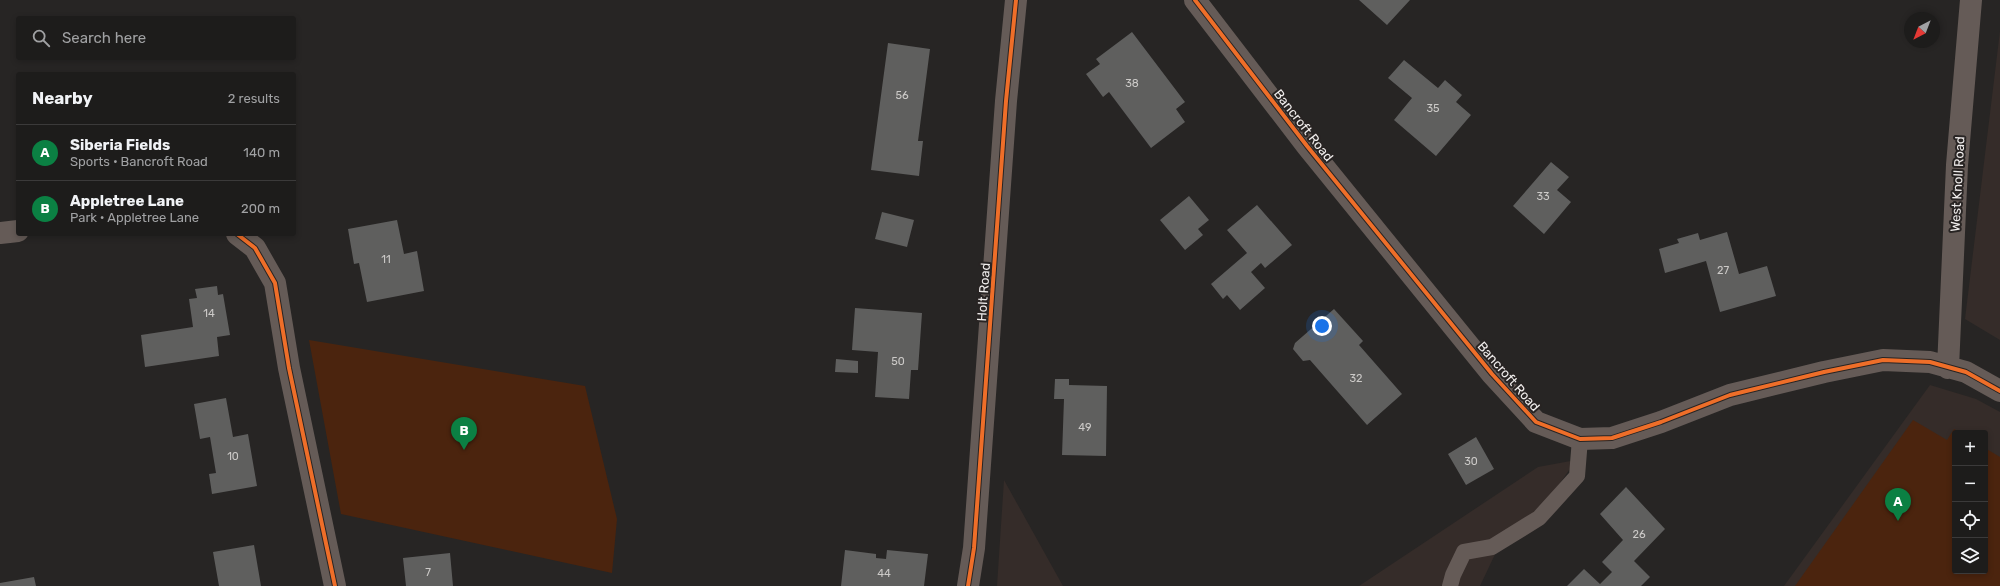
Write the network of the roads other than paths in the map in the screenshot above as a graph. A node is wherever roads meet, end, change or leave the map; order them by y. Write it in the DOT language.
graph roads {
  1 [pos="1016,0"];
  2 [pos="1194,0"];
  3 [pos="1971,0"];
  4 [pos="16,231"];
  5 [pos="0,233"];
  6 [pos="240,236"];
  7 [pos="1948,368"];
  8 [pos="2000,391"];
  9 [pos="1580,439"];
  10 [pos="335,586"];
  11 [pos="968,586"];
  12 [pos="1450,586"];
  1 -- 11 [label="street, Holt Road"];
  2 -- 9 [label="street, Bancroft Road"];
  3 -- 7 [label="street, West Knoll Road"];
  4 -- 5 [label="street"];
  6 -- 10 [label="street"];
  7 -- 8 [label="street, Bancroft Road"];
  7 -- 9 [label="street, Bancroft Road"];
  9 -- 12 [label="lane"];
}
